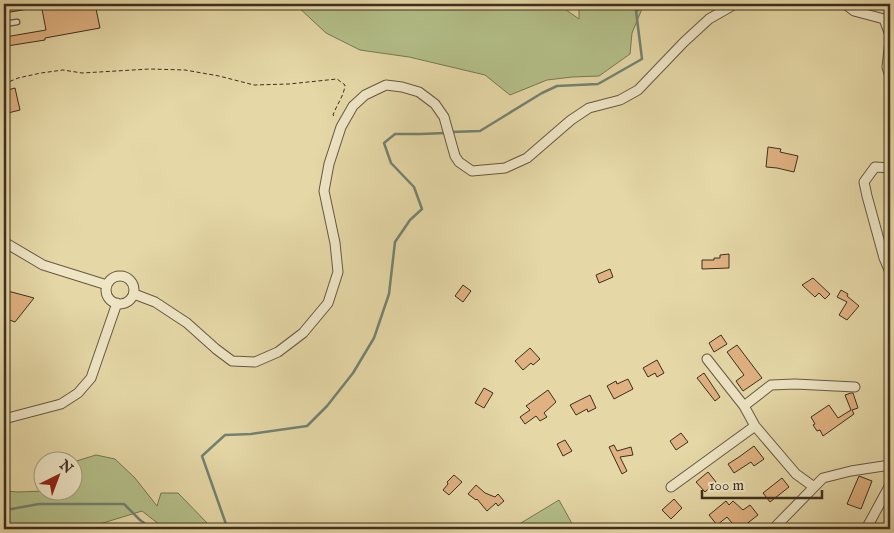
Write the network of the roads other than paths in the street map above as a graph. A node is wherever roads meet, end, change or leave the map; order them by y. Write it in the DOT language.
graph roads {
  1 [pos="735,4"];
  2 [pos="845,4"];
  3 [pos="17,22"];
  4 [pos="4,24"];
  5 [pos="890,35"];
  6 [pos="890,41"];
  7 [pos="890,77"];
  8 [pos="890,168"];
  9 [pos="4,242"];
  10 [pos="890,272"];
  11 [pos="107,285"];
  12 [pos="134,294"];
  13 [pos="117,303"];
  14 [pos="707,359"];
  15 [pos="855,387"];
  16 [pos="744,406"];
  17 [pos="4,419"];
  18 [pos="755,426"];
  19 [pos="890,464"];
  20 [pos="890,485"];
  21 [pos="672,487"];
  22 [pos="814,487"];
  23 [pos="773,529"];
  24 [pos="866,529"];
  1 -- 12 [label="street"];
  2 -- 5 [label="street"];
  3 -- 4 [label="lane"];
  6 -- 7 [label="street"];
  8 -- 10 [label="street"];
  9 -- 11 [label="street"];
  11 -- 12 [label="street"];
  11 -- 13 [label="street"];
  12 -- 13 [label="street"];
  13 -- 17 [label="street"];
  14 -- 16 [label="street"];
  15 -- 16 [label="street"];
  16 -- 18 [label="street"];
  18 -- 21 [label="street"];
  18 -- 22 [label="street"];
  19 -- 22 [label="street"];
  20 -- 24 [label="street"];
  22 -- 23 [label="street"];
}
